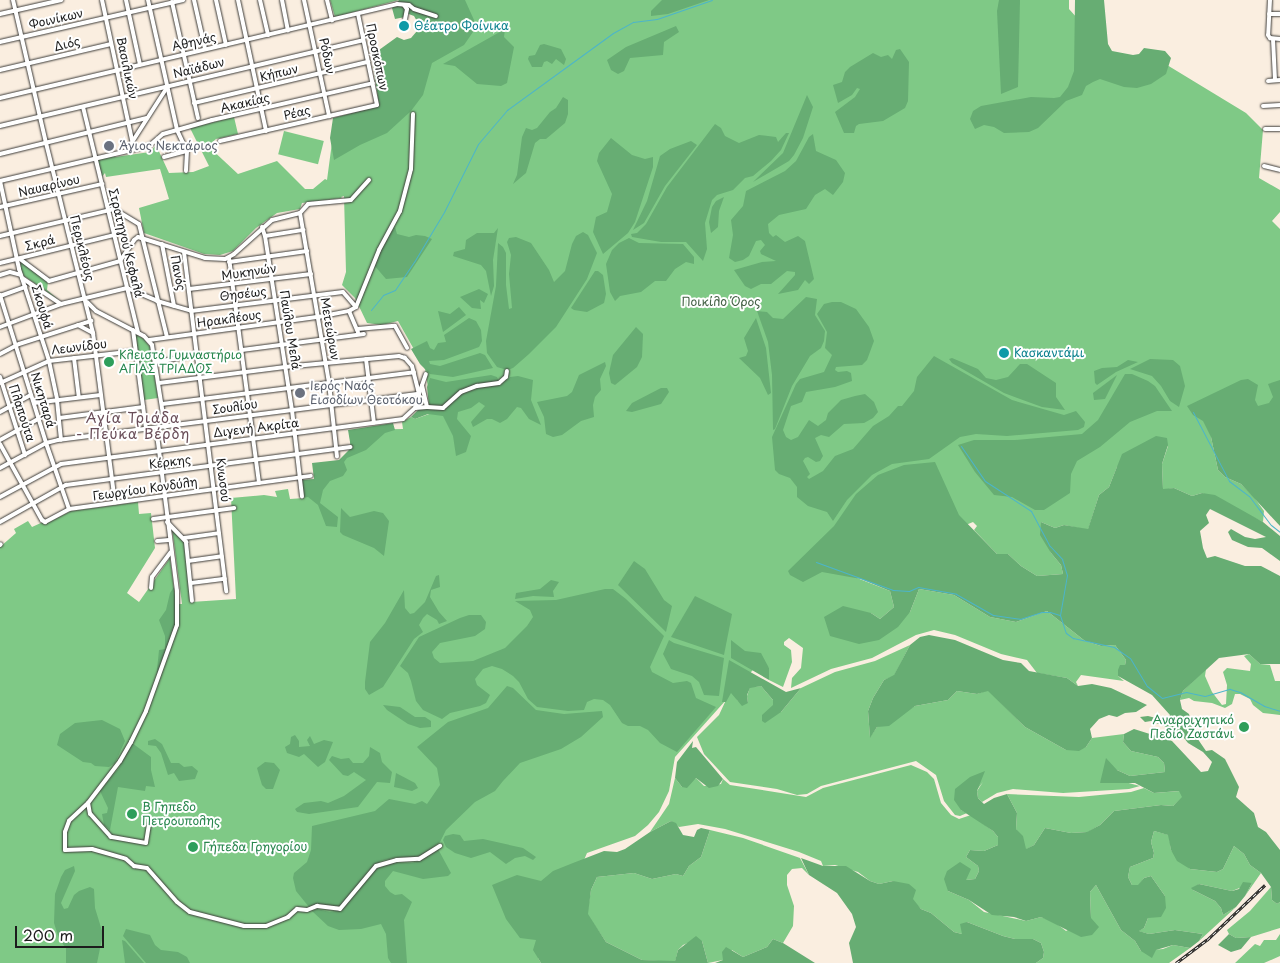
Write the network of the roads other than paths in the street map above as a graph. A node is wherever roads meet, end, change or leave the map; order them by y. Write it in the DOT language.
graph roads {
  1 [pos="13,0"];
  2 [pos="61,0"];
  3 [pos="102,0"];
  4 [pos="126,0"];
  5 [pos="148,0"];
  6 [pos="183,0"];
  7 [pos="194,0"];
  8 [pos="216,0"];
  9 [pos="238,0"];
  10 [pos="260,0"];
  11 [pos="282,0"];
  12 [pos="304,0"];
  13 [pos="327,0"];
  14 [pos="1270,0"];
  15 [pos="172,1"];
  16 [pos="404,5"];
  17 [pos="150,8"];
  18 [pos="407,9"];
  19 [pos="414,9"];
  20 [pos="16,10"];
  21 [pos="129,12"];
  22 [pos="0,14"];
  23 [pos="358,14"];
  24 [pos="1269,14"];
  25 [pos="1280,14"];
  26 [pos="436,16"];
  27 [pos="106,18"];
  28 [pos="332,20"];
  29 [pos="405,20"];
  30 [pos="310,25"];
  31 [pos="288,30"];
  32 [pos="268,35"];
  33 [pos="22,37"];
  34 [pos="1271,38"];
  35 [pos="1280,39"];
  36 [pos="247,40"];
  37 [pos="363,40"];
  38 [pos="0,42"];
  39 [pos="111,44"];
  40 [pos="226,45"];
  41 [pos="205,49"];
  42 [pos="315,51"];
  43 [pos="183,55"];
  44 [pos="162,60"];
  45 [pos="368,62"];
  46 [pos="28,64"];
  47 [pos="140,65"];
  48 [pos="252,66"];
  49 [pos="0,70"];
  50 [pos="117,71"];
  51 [pos="320,73"];
  52 [pos="1275,80"];
  53 [pos="1280,80"];
  54 [pos="189,81"];
  55 [pos="1268,81"];
  56 [pos="373,83"];
  57 [pos="168,86"];
  58 [pos="257,88"];
  59 [pos="34,90"];
  60 [pos="325,94"];
  61 [pos="123,97"];
  62 [pos="0,98"];
  63 [pos="194,103"];
  64 [pos="377,105"];
  65 [pos="1280,105"];
  66 [pos="83,106"];
  67 [pos="1263,106"];
  68 [pos="262,109"];
  69 [pos="414,114"];
  70 [pos="40,116"];
  71 [pos="329,116"];
  72 [pos="147,118"];
  73 [pos="198,118"];
  74 [pos="129,123"];
  75 [pos="0,126"];
  76 [pos="1264,129"];
  77 [pos="1280,129"];
  78 [pos="177,130"];
  79 [pos="266,131"];
  80 [pos="89,132"];
  81 [pos="132,140"];
  82 [pos="220,141"];
  83 [pos="46,142"];
  84 [pos="126,150"];
  85 [pos="187,151"];
  86 [pos="0,154"];
  87 [pos="164,157"];
  88 [pos="95,158"];
  89 [pos="1264,166"];
  90 [pos="52,168"];
  91 [pos="1280,170"];
  92 [pos="186,171"];
  93 [pos="369,180"];
  94 [pos="0,181"];
  95 [pos="102,184"];
  96 [pos="59,194"];
  97 [pos="6,206"];
  98 [pos="0,207"];
  99 [pos="108,210"];
  100 [pos="300,212"];
  101 [pos="65,221"];
  102 [pos="262,227"];
  103 [pos="304,230"];
  104 [pos="12,234"];
  105 [pos="114,235"];
  106 [pos="0,236"];
  107 [pos="265,236"];
  108 [pos="144,238"];
  109 [pos="162,244"];
  110 [pos="71,246"];
  111 [pos="308,251"];
  112 [pos="184,252"];
  113 [pos="269,257"];
  114 [pos="19,259"];
  115 [pos="120,260"];
  116 [pos="229,260"];
  117 [pos="0,263"];
  118 [pos="78,272"];
  119 [pos="311,274"];
  120 [pos="0,275"];
  121 [pos="22,276"];
  122 [pos="272,278"];
  123 [pos="232,284"];
  124 [pos="26,287"];
  125 [pos="127,288"];
  126 [pos="189,289"];
  127 [pos="314,296"];
  128 [pos="0,297"];
  129 [pos="85,298"];
  130 [pos="275,300"];
  131 [pos="157,301"];
  132 [pos="61,304"];
  133 [pos="235,305"];
  134 [pos="174,306"];
  135 [pos="356,307"];
  136 [pos="349,310"];
  137 [pos="191,311"];
  138 [pos="34,313"];
  139 [pos="318,317"];
  140 [pos="91,321"];
  141 [pos="8,322"];
  142 [pos="278,322"];
  143 [pos="78,325"];
  144 [pos="0,327"];
  145 [pos="238,328"];
  146 [pos="357,329"];
  147 [pos="133,330"];
  148 [pos="138,332"];
  149 [pos="93,333"];
  150 [pos="195,334"];
  151 [pos="41,337"];
  152 [pos="167,338"];
  153 [pos="322,339"];
  154 [pos="149,340"];
  155 [pos="282,344"];
  156 [pos="16,346"];
  157 [pos="408,348"];
  158 [pos="136,350"];
  159 [pos="242,350"];
  160 [pos="0,354"];
  161 [pos="96,355"];
  162 [pos="197,355"];
  163 [pos="74,358"];
  164 [pos="366,359"];
  165 [pos="49,361"];
  166 [pos="156,362"];
  167 [pos="326,362"];
  168 [pos="285,366"];
  169 [pos="23,371"];
  170 [pos="507,371"];
  171 [pos="245,372"];
  172 [pos="414,372"];
  173 [pos="426,374"];
  174 [pos="0,377"];
  175 [pos="201,378"];
  176 [pos="368,378"];
  177 [pos="1,383"];
  178 [pos="159,383"];
  179 [pos="329,383"];
  180 [pos="422,384"];
  181 [pos="289,388"];
  182 [pos="247,393"];
  183 [pos="419,394"];
  184 [pos="31,395"];
  185 [pos="101,395"];
  186 [pos="80,397"];
  187 [pos="203,399"];
  188 [pos="57,400"];
  189 [pos="371,400"];
  190 [pos="34,403"];
  191 [pos="162,404"];
  192 [pos="331,404"];
  193 [pos="9,407"];
  194 [pos="143,407"];
  195 [pos="427,407"];
  196 [pos="415,408"];
  197 [pos="292,410"];
  198 [pos="0,412"];
  199 [pos="103,412"];
  200 [pos="250,415"];
  201 [pos="59,418"];
  202 [pos="38,420"];
  203 [pos="205,421"];
  204 [pos="374,423"];
  205 [pos="164,427"];
  206 [pos="156,428"];
  207 [pos="334,428"];
  208 [pos="146,429"];
  209 [pos="17,431"];
  210 [pos="294,433"];
  211 [pos="106,434"];
  212 [pos="253,437"];
  213 [pos="61,440"];
  214 [pos="0,442"];
  215 [pos="46,443"];
  216 [pos="208,444"];
  217 [pos="350,447"];
  218 [pos="336,449"];
  219 [pos="159,450"];
  220 [pos="296,454"];
  221 [pos="25,455"];
  222 [pos="109,457"];
  223 [pos="337,457"];
  224 [pos="256,461"];
  225 [pos="10,463"];
  226 [pos="54,467"];
  227 [pos="211,467"];
  228 [pos="0,468"];
  229 [pos="162,473"];
  230 [pos="311,476"];
  231 [pos="300,478"];
  232 [pos="112,479"];
  233 [pos="259,483"];
  234 [pos="22,485"];
  235 [pos="62,487"];
  236 [pos="214,489"];
  237 [pos="164,496"];
  238 [pos="302,496"];
  239 [pos="0,497"];
  240 [pos="115,503"];
  241 [pos="33,504"];
  242 [pos="234,508"];
  243 [pos="69,509"];
  244 [pos="216,511"];
  245 [pos="153,519"];
  246 [pos="167,520"];
  247 [pos="0,522"];
  248 [pos="219,533"];
  249 [pos="184,538"];
  250 [pos="169,540"];
  251 [pos="157,541"];
  252 [pos="171,552"];
  253 [pos="222,556"];
  254 [pos="188,561"];
  255 [pos="225,580"];
  256 [pos="191,583"];
  257 [pos="151,588"];
  258 [pos="226,591"];
  259 [pos="192,601"];
  260 [pos="88,803"];
  261 [pos="149,824"];
  262 [pos="440,846"];
  1 -- 20 [label="street, Περικλέους"];
  2 -- 20 [label="street"];
  3 -- 27 [label="street, Βασιλικών"];
  4 -- 21 [label="street"];
  5 -- 17 [label="street"];
  6 -- 15 [label="street, Φοινίκων"];
  7 -- 41 [label="street"];
  8 -- 40 [label="street"];
  9 -- 36 [label="street"];
  10 -- 32 [label="street"];
  11 -- 31 [label="street"];
  12 -- 30 [label="street, Ρόδων"];
  13 -- 28 [label="street"];
  14 -- 24 [label="street"];
  15 -- 17 [label="street, Φοινίκων"];
  15 -- 43 [label="street"];
  16 -- 18 [label="street"];
  16 -- 19 [label="street"];
  16 -- 23 [label="street, Αθηνάς"];
  17 -- 21 [label="street, Φοινίκων"];
  17 -- 44 [label="street"];
  18 -- 19 [label="street"];
  18 -- 29 [label="street"];
  19 -- 26 [label="street"];
  20 -- 22 [label="street"];
  20 -- 33 [label="street, Περικλέους"];
  21 -- 27 [label="street, Φοινίκων"];
  21 -- 47 [label="street"];
  23 -- 28 [label="street, Αθηνάς"];
  23 -- 37 [label="street, Προσκόπων"];
  24 -- 25 [label="street"];
  24 -- 34 [label="street"];
  27 -- 33 [label="street, Φοινίκων"];
  27 -- 39 [label="street, Βασιλικών"];
  28 -- 30 [label="street, Αθηνάς"];
  30 -- 31 [label="street, Αθηνάς"];
  30 -- 42 [label="street, Ρόδων"];
  31 -- 32 [label="street, Αθηνάς"];
  32 -- 36 [label="street, Αθηνάς"];
  33 -- 38 [label="street, Φοινίκων"];
  33 -- 46 [label="street, Περικλέους"];
  34 -- 35 [label="street"];
  34 -- 52 [label="street"];
  36 -- 40 [label="street, Αθηνάς"];
  36 -- 48 [label="street"];
  37 -- 42 [label="street, Ναϊάδων"];
  37 -- 45 [label="street, Προσκόπων"];
  39 -- 46 [label="street, Διός"];
  39 -- 50 [label="street, Βασιλικών"];
  40 -- 41 [label="street, Αθηνάς"];
  41 -- 43 [label="street, Αθηνάς"];
  42 -- 48 [label="street, Ναϊάδων"];
  42 -- 51 [label="street, Ρόδων"];
  43 -- 44 [label="street, Αθηνάς"];
  43 -- 54 [label="street"];
  44 -- 47 [label="street, Αθηνάς"];
  44 -- 57 [label="street"];
  45 -- 51 [label="street, Κήπων"];
  45 -- 56 [label="street, Προσκόπων"];
  46 -- 49 [label="street, Διός"];
  46 -- 59 [label="street, Περικλέους"];
  47 -- 50 [label="street, Αθηνάς"];
  48 -- 54 [label="street, Ναϊάδων"];
  48 -- 58 [label="street"];
  50 -- 59 [label="street, Αθηνάς"];
  50 -- 61 [label="street, Βασιλικών"];
  51 -- 58 [label="street, Κήπων"];
  51 -- 60 [label="street, Ρόδων"];
  52 -- 53 [label="street"];
  52 -- 55 [label="street"];
  54 -- 57 [label="street, Ναϊάδων"];
  54 -- 63 [label="street"];
  56 -- 60 [label="street, Ακακίας"];
  56 -- 64 [label="street, Προσκόπων"];
  57 -- 61 [label="street, Ναϊάδων"];
  57 -- 72 [label="street"];
  57 -- 78 [label="street"];
  58 -- 63 [label="street, Κήπων"];
  58 -- 68 [label="street"];
  59 -- 62 [label="street, Αθηνάς"];
  59 -- 70 [label="street, Περικλέους"];
  60 -- 68 [label="street, Ακακίας"];
  60 -- 71 [label="street, Ρόδων"];
  61 -- 66 [label="street, Ναϊάδων"];
  61 -- 74 [label="street, Βασιλικών"];
  63 -- 73 [label="street"];
  64 -- 71 [label="street, Ρέας"];
  65 -- 67 [label="street"];
  66 -- 70 [label="street, Ναϊάδων"];
  66 -- 80 [label="street, Στρατηγού Κεφαλά"];
  68 -- 78 [label="street, Ακακίας"];
  68 -- 79 [label="street"];
  69 -- 135 [label="street"];
  70 -- 75 [label="street, Ναϊάδων"];
  70 -- 83 [label="street, Περικλέους"];
  71 -- 79 [label="street, Ρέας"];
  72 -- 74 [label="street"];
  72 -- 81 [label="street"];
  74 -- 80 [label="street"];
  74 -- 81 [label="street, Βασιλικών"];
  76 -- 77 [label="street"];
  78 -- 84 [label="street, Ακακίας"];
  78 -- 85 [label="street"];
  79 -- 82 [label="street, Ρέας"];
  80 -- 83 [label="street"];
  80 -- 88 [label="street, Στρατηγού Κεφαλά"];
  81 -- 84 [label="street"];
  83 -- 86 [label="street"];
  83 -- 90 [label="street, Περικλέους"];
  84 -- 88 [label="street, Ακακίας"];
  85 -- 87 [label="street"];
  85 -- 92 [label="street"];
  88 -- 90 [label="street, Ακακίας"];
  88 -- 95 [label="street, Στρατηγού Κεφαλά"];
  89 -- 91 [label="street"];
  90 -- 94 [label="street, Ακακίας"];
  90 -- 96 [label="street, Περικλέους"];
  93 -- 100 [label="street"];
  94 -- 97 [label="street, Σκουφά"];
  95 -- 96 [label="street, Ναυαρίνου"];
  95 -- 99 [label="street, Στρατηγού Κεφαλά"];
  96 -- 97 [label="street, Ναυαρίνου"];
  96 -- 101 [label="street, Περικλέους"];
  97 -- 98 [label="street, Ναυαρίνου"];
  97 -- 104 [label="street, Σκουφά"];
  99 -- 101 [label="street"];
  99 -- 105 [label="street, Στρατηγού Κεφαλά"];
  99 -- 108 [label="street"];
  100 -- 102 [label="street"];
  100 -- 103 [label="street, Μετεώρων"];
  101 -- 104 [label="street"];
  101 -- 110 [label="street, Περικλέους"];
  102 -- 107 [label="street, Παύλου Μελά"];
  102 -- 116 [label="street"];
  103 -- 107 [label="street"];
  103 -- 111 [label="street, Μετεώρων"];
  104 -- 106 [label="street"];
  104 -- 114 [label="street, Σκουφά"];
  105 -- 110 [label="street, Σκρά"];
  105 -- 115 [label="street, Στρατηγού Κεφαλά"];
  107 -- 113 [label="street, Παύλου Μελά"];
  108 -- 109 [label="street"];
  108 -- 115 [label="street"];
  108 -- 131 [label="street"];
  109 -- 112 [label="street"];
  109 -- 134 [label="street, Πανός"];
  110 -- 114 [label="street, Σκρά"];
  110 -- 118 [label="street, Περικλέους"];
  111 -- 113 [label="street"];
  111 -- 119 [label="street, Μετεώρων"];
  112 -- 116 [label="street"];
  112 -- 126 [label="street, Κνωσού"];
  113 -- 116 [label="street"];
  113 -- 122 [label="street, Παύλου Μελά"];
  114 -- 117 [label="street, Σκρά"];
  114 -- 118 [label="street"];
  114 -- 121 [label="street, Σκουφά"];
  115 -- 118 [label="street"];
  115 -- 125 [label="street, Στρατηγού Κεφαλά"];
  116 -- 123 [label="street"];
  118 -- 129 [label="street, Περικλέους"];
  119 -- 122 [label="street, Μυκηνών"];
  119 -- 127 [label="street, Μετεώρων"];
  120 -- 121 [label="street"];
  121 -- 124 [label="street, Σκουφά"];
  121 -- 132 [label="street"];
  122 -- 123 [label="street, Μυκηνών"];
  122 -- 130 [label="street, Παύλου Μελά"];
  123 -- 126 [label="street, Μυκηνών"];
  123 -- 133 [label="street"];
  124 -- 128 [label="street"];
  124 -- 138 [label="street, Σκουφά"];
  125 -- 129 [label="street"];
  125 -- 131 [label="street, Θησέως"];
  125 -- 148 [label="street, Στρατηγού Κεφαλά"];
  126 -- 137 [label="street, Κνωσού"];
  127 -- 130 [label="street, Θησέως"];
  127 -- 135 [label="street, Θησέως"];
  127 -- 139 [label="street, Μετεώρων"];
  128 -- 141 [label="street, Νικηταρά"];
  129 -- 132 [label="street"];
  129 -- 140 [label="street, Περικλέους"];
  129 -- 147 [label="street"];
  130 -- 133 [label="street, Θησέως"];
  130 -- 142 [label="street, Παύλου Μελά"];
  131 -- 134 [label="street, Θησέως"];
  131 -- 152 [label="street"];
  132 -- 138 [label="street"];
  133 -- 137 [label="street, Θησέως"];
  133 -- 145 [label="street"];
  134 -- 137 [label="street, Θησέως"];
  135 -- 136 [label="street, Ηρακλέους"];
  136 -- 139 [label="street, Ηρακλέους"];
  136 -- 146 [label="street"];
  137 -- 150 [label="street, Κνωσού"];
  138 -- 141 [label="street"];
  138 -- 151 [label="street, Σκουφά"];
  139 -- 142 [label="street, Ηρακλέους"];
  139 -- 153 [label="street, Μετεώρων"];
  140 -- 143 [label="street"];
  140 -- 149 [label="street, Περικλέους"];
  141 -- 144 [label="street"];
  141 -- 156 [label="street, Νικηταρά"];
  142 -- 145 [label="street, Ηρακλέους"];
  142 -- 155 [label="street, Παύλου Μελά"];
  143 -- 149 [label="street"];
  143 -- 151 [label="street"];
  145 -- 150 [label="street, Ηρακλέους"];
  145 -- 159 [label="street"];
  146 -- 153 [label="street"];
  146 -- 157 [label="street"];
  147 -- 148 [label="street"];
  147 -- 158 [label="street"];
  148 -- 154 [label="street"];
  149 -- 161 [label="street, Περικλέους"];
  150 -- 152 [label="street, Ηρακλέους"];
  150 -- 162 [label="street, Κνωσού"];
  151 -- 156 [label="street"];
  151 -- 165 [label="street, Σκουφά"];
  152 -- 154 [label="street, Ηρακλέους"];
  153 -- 155 [label="street"];
  153 -- 167 [label="street, Μετεώρων"];
  154 -- 166 [label="street"];
  155 -- 159 [label="street"];
  155 -- 168 [label="street, Παύλου Μελά"];
  156 -- 160 [label="street"];
  156 -- 169 [label="street, Νικηταρά"];
  158 -- 161 [label="street, Λεωνίδου"];
  158 -- 194 [label="street"];
  159 -- 171 [label="street"];
  161 -- 163 [label="street, Λεωνίδου"];
  161 -- 185 [label="street, Περικλέους"];
  162 -- 166 [label="street"];
  162 -- 175 [label="street, Κνωσού"];
  163 -- 165 [label="street, Λεωνίδου"];
  163 -- 186 [label="street"];
  164 -- 167 [label="street"];
  164 -- 172 [label="street"];
  164 -- 176 [label="street"];
  165 -- 169 [label="street, Λεωνίδου"];
  165 -- 188 [label="street, Σκουφά"];
  166 -- 178 [label="street"];
  167 -- 168 [label="street"];
  167 -- 179 [label="street, Μετεώρων"];
  168 -- 171 [label="street"];
  168 -- 181 [label="street, Παύλου Μελά"];
  169 -- 177 [label="street, Λεωνίδου"];
  169 -- 184 [label="street, Νικηταρά"];
  170 -- 195 [label="street"];
  171 -- 175 [label="street"];
  171 -- 182 [label="street"];
  172 -- 176 [label="street"];
  172 -- 183 [label="street"];
  173 -- 180 [label="street"];
  174 -- 177 [label="street, Πλαπούτα"];
  175 -- 178 [label="street"];
  175 -- 187 [label="street, Κνωσού"];
  176 -- 179 [label="street"];
  176 -- 189 [label="street"];
  177 -- 193 [label="street, Πλαπούτα"];
  178 -- 191 [label="street"];
  179 -- 181 [label="street"];
  179 -- 192 [label="street, Μετεώρων"];
  180 -- 183 [label="street"];
  180 -- 195 [label="street"];
  181 -- 182 [label="street"];
  181 -- 197 [label="street, Παύλου Μελά"];
  182 -- 187 [label="street"];
  182 -- 200 [label="street"];
  183 -- 189 [label="street, Σουλίου"];
  183 -- 196 [label="street"];
  184 -- 190 [label="street, Νικηταρά"];
  184 -- 193 [label="street"];
  185 -- 186 [label="street"];
  185 -- 199 [label="street, Περικλέους"];
  186 -- 188 [label="street"];
  187 -- 191 [label="street"];
  187 -- 203 [label="street, Κνωσού"];
  188 -- 190 [label="street"];
  188 -- 201 [label="street, Σκουφά"];
  189 -- 192 [label="street, Σουλίου"];
  189 -- 204 [label="street"];
  190 -- 202 [label="street, Νικηταρά"];
  191 -- 205 [label="street"];
  192 -- 197 [label="street, Σουλίου"];
  192 -- 207 [label="street, Μετεώρων"];
  193 -- 198 [label="street"];
  193 -- 209 [label="street, Πλαπούτα"];
  194 -- 199 [label="street"];
  194 -- 208 [label="street"];
  195 -- 196 [label="street"];
  196 -- 204 [label="street, Διγενή Ακρίτα"];
  197 -- 200 [label="street, Σουλίου"];
  197 -- 210 [label="street, Παύλου Μελά"];
  199 -- 201 [label="street"];
  199 -- 211 [label="street, Περικλέους"];
  200 -- 203 [label="street, Σουλίου"];
  200 -- 212 [label="street"];
  201 -- 213 [label="street, Σκουφά"];
  202 -- 209 [label="street"];
  202 -- 215 [label="street, Νικηταρά"];
  203 -- 205 [label="street, Σουλίου"];
  203 -- 216 [label="street, Κνωσού"];
  204 -- 207 [label="street, Διγενή Ακρίτα"];
  205 -- 206 [label="street, Σουλίου"];
  206 -- 208 [label="street, Σουλίου"];
  206 -- 219 [label="street"];
  207 -- 210 [label="street, Διγενή Ακρίτα"];
  207 -- 218 [label="street, Μετεώρων"];
  208 -- 211 [label="street, Σουλίου"];
  209 -- 214 [label="street"];
  209 -- 221 [label="street, Πλαπούτα"];
  210 -- 212 [label="street, Διγενή Ακρίτα"];
  210 -- 220 [label="street, Παύλου Μελά"];
  211 -- 213 [label="street, Σουλίου"];
  211 -- 222 [label="street, Περικλέους"];
  212 -- 216 [label="street, Διγενή Ακρίτα"];
  212 -- 224 [label="street"];
  213 -- 215 [label="street, Σουλίου"];
  214 -- 225 [label="street"];
  215 -- 221 [label="street, Σουλίου"];
  215 -- 226 [label="street, Νικηταρά"];
  216 -- 219 [label="street, Διγενή Ακρίτα"];
  216 -- 227 [label="street, Κνωσού"];
  217 -- 218 [label="street, Κέρκης"];
  218 -- 220 [label="street, Κέρκης"];
  218 -- 223 [label="street, Μετεώρων"];
  219 -- 222 [label="street, Διγενή Ακρίτα"];
  219 -- 229 [label="street"];
  220 -- 224 [label="street, Κέρκης"];
  220 -- 231 [label="street, Παύλου Μελά"];
  221 -- 225 [label="street, Σουλίου"];
  222 -- 226 [label="street, Διγενή Ακρίτα"];
  222 -- 232 [label="street, Περικλέους"];
  224 -- 227 [label="street, Κέρκης"];
  224 -- 233 [label="street"];
  225 -- 228 [label="street, Σουλίου"];
  225 -- 234 [label="street"];
  226 -- 234 [label="street, Διγενή Ακρίτα"];
  226 -- 235 [label="street, Νικηταρά"];
  227 -- 229 [label="street, Κέρκης"];
  227 -- 236 [label="street, Κνωσού"];
  229 -- 232 [label="street, Κέρκης"];
  229 -- 237 [label="street"];
  230 -- 231 [label="street, Γεωργίου Κονδύλη"];
  231 -- 233 [label="street, Γεωργίου Κονδύλη"];
  231 -- 238 [label="street, Παύλου Μελά"];
  232 -- 235 [label="street, Κέρκης"];
  232 -- 240 [label="street, Περικλέους"];
  233 -- 236 [label="street, Γεωργίου Κονδύλη"];
  234 -- 239 [label="street, Διγενή Ακρίτα"];
  234 -- 241 [label="street"];
  235 -- 241 [label="street, Κέρκης"];
  235 -- 243 [label="street, Νικηταρά"];
  236 -- 237 [label="street, Γεωργίου Κονδύλη"];
  236 -- 244 [label="street, Κνωσού"];
  237 -- 240 [label="street, Γεωργίου Κονδύλη"];
  237 -- 246 [label="street"];
  240 -- 243 [label="street, Γεωργίου Κονδύλη"];
  241 -- 243 [label="street, Γεωργίου Κονδύλη"];
  241 -- 247 [label="street, Κέρκης"];
  242 -- 244 [label="street"];
  244 -- 246 [label="street"];
  244 -- 248 [label="street, Κνωσού"];
  245 -- 246 [label="street"];
  246 -- 249 [label="street"];
  246 -- 250 [label="street"];
  248 -- 249 [label="street"];
  248 -- 253 [label="street, Κνωσού"];
  249 -- 254 [label="street"];
  250 -- 251 [label="street"];
  250 -- 252 [label="street"];
  252 -- 257 [label="street"];
  252 -- 260 [label="street"];
  253 -- 254 [label="street"];
  253 -- 255 [label="street, Κνωσού"];
  254 -- 256 [label="street"];
  255 -- 256 [label="street"];
  255 -- 258 [label="street, Κνωσού"];
  256 -- 259 [label="street"];
  260 -- 261 [label="street"];
  260 -- 262 [label="street"];
}
